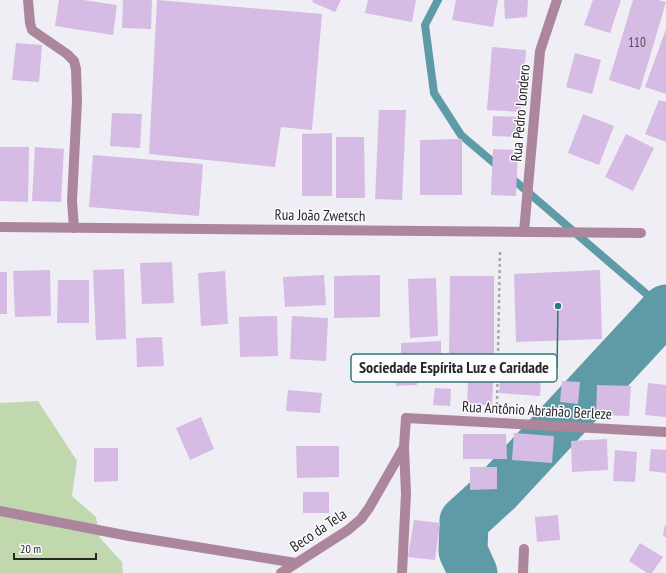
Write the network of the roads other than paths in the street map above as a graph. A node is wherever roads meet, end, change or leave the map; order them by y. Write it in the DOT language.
graph roads {
  1 [pos="28,0"];
  2 [pos="557,0"];
  3 [pos="0,227"];
  4 [pos="74,228"];
  5 [pos="524,232"];
  6 [pos="640,233"];
  7 [pos="406,418"];
  8 [pos="666,432"];
  9 [pos="404,447"];
  10 [pos="0,511"];
  11 [pos="524,549"];
  12 [pos="296,563"];
  13 [pos="281,573"];
  14 [pos="402,573"];
  15 [pos="523,573"];
  1 -- 4 [label="street"];
  2 -- 5 [label="street, Rua Pedro Londero"];
  3 -- 4 [label="street, Rua João Zwetsch"];
  4 -- 5 [label="street, Rua João Zwetsch"];
  5 -- 6 [label="street, Rua João Zwetsch"];
  7 -- 8 [label="street, Rua Antônio Abrahão Berleze"];
  7 -- 9 [label="street, Beco da Tela"];
  9 -- 12 [label="street, Beco da Tela"];
  9 -- 14 [label="street, Beco da Tela"];
  10 -- 12 [label="street"];
  11 -- 15 [label="street"];
  12 -- 13 [label="street, Beco da Tela"];
}
